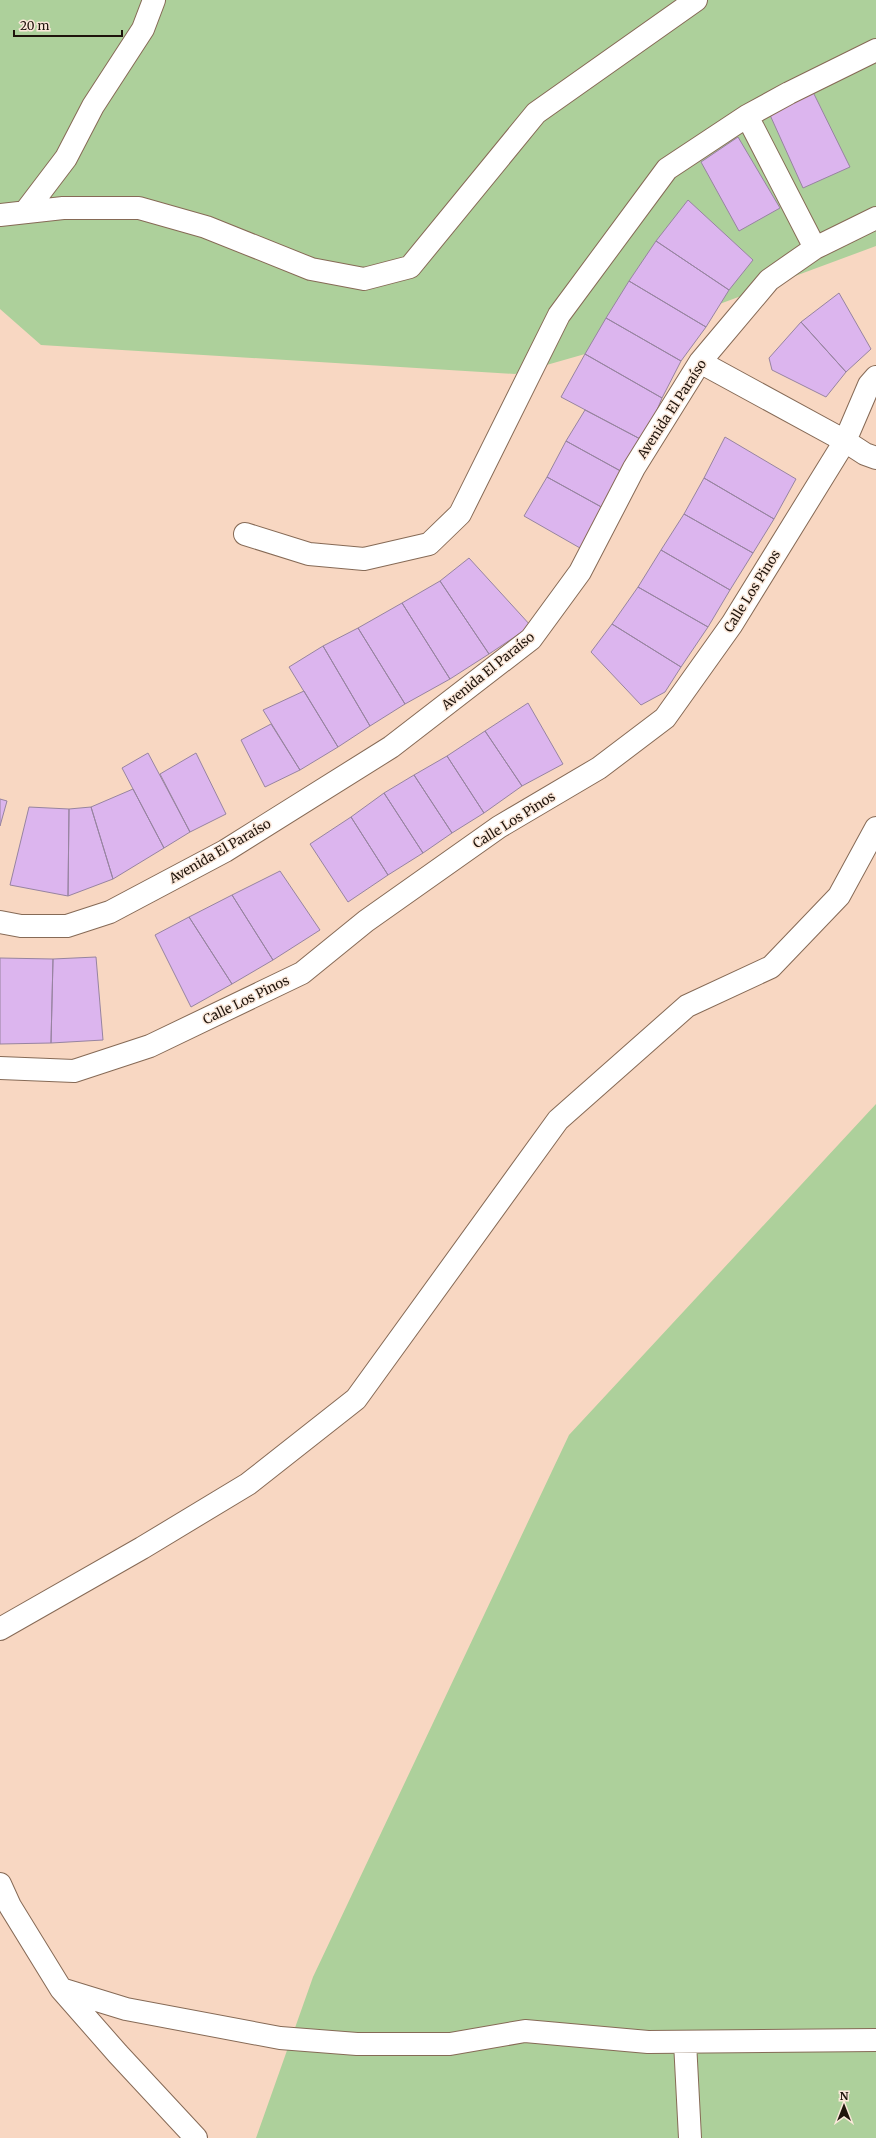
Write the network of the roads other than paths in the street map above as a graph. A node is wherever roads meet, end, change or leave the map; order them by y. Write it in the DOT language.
graph roads {
  1 [pos="154,0"];
  2 [pos="696,0"];
  3 [pos="876,50"];
  4 [pos="747,116"];
  5 [pos="25,212"];
  6 [pos="0,215"];
  7 [pos="876,218"];
  8 [pos="815,248"];
  9 [pos="700,362"];
  10 [pos="876,377"];
  11 [pos="845,441"];
  12 [pos="876,458"];
  13 [pos="245,534"];
  14 [pos="876,828"];
  15 [pos="0,922"];
  16 [pos="0,1068"];
  17 [pos="0,1629"];
  18 [pos="0,1884"];
  19 [pos="62,1989"];
  20 [pos="876,2040"];
  21 [pos="685,2042"];
  22 [pos="196,2138"];
  23 [pos="690,2138"];
  1 -- 5 [label="street"];
  2 -- 5 [label="street"];
  3 -- 4 [label="street"];
  4 -- 8 [label="street"];
  4 -- 13 [label="street"];
  5 -- 6 [label="street"];
  7 -- 8 [label="street, Avenida El Paraíso"];
  8 -- 9 [label="street, Avenida El Paraíso"];
  9 -- 11 [label="street"];
  9 -- 15 [label="street, Avenida El Paraíso"];
  10 -- 11 [label="street, Calle Los Pinos"];
  11 -- 12 [label="street"];
  11 -- 16 [label="street, Calle Los Pinos"];
  14 -- 17 [label="street"];
  18 -- 19 [label="street"];
  19 -- 21 [label="street"];
  19 -- 22 [label="street"];
  20 -- 21 [label="street"];
  21 -- 23 [label="street"];
}
